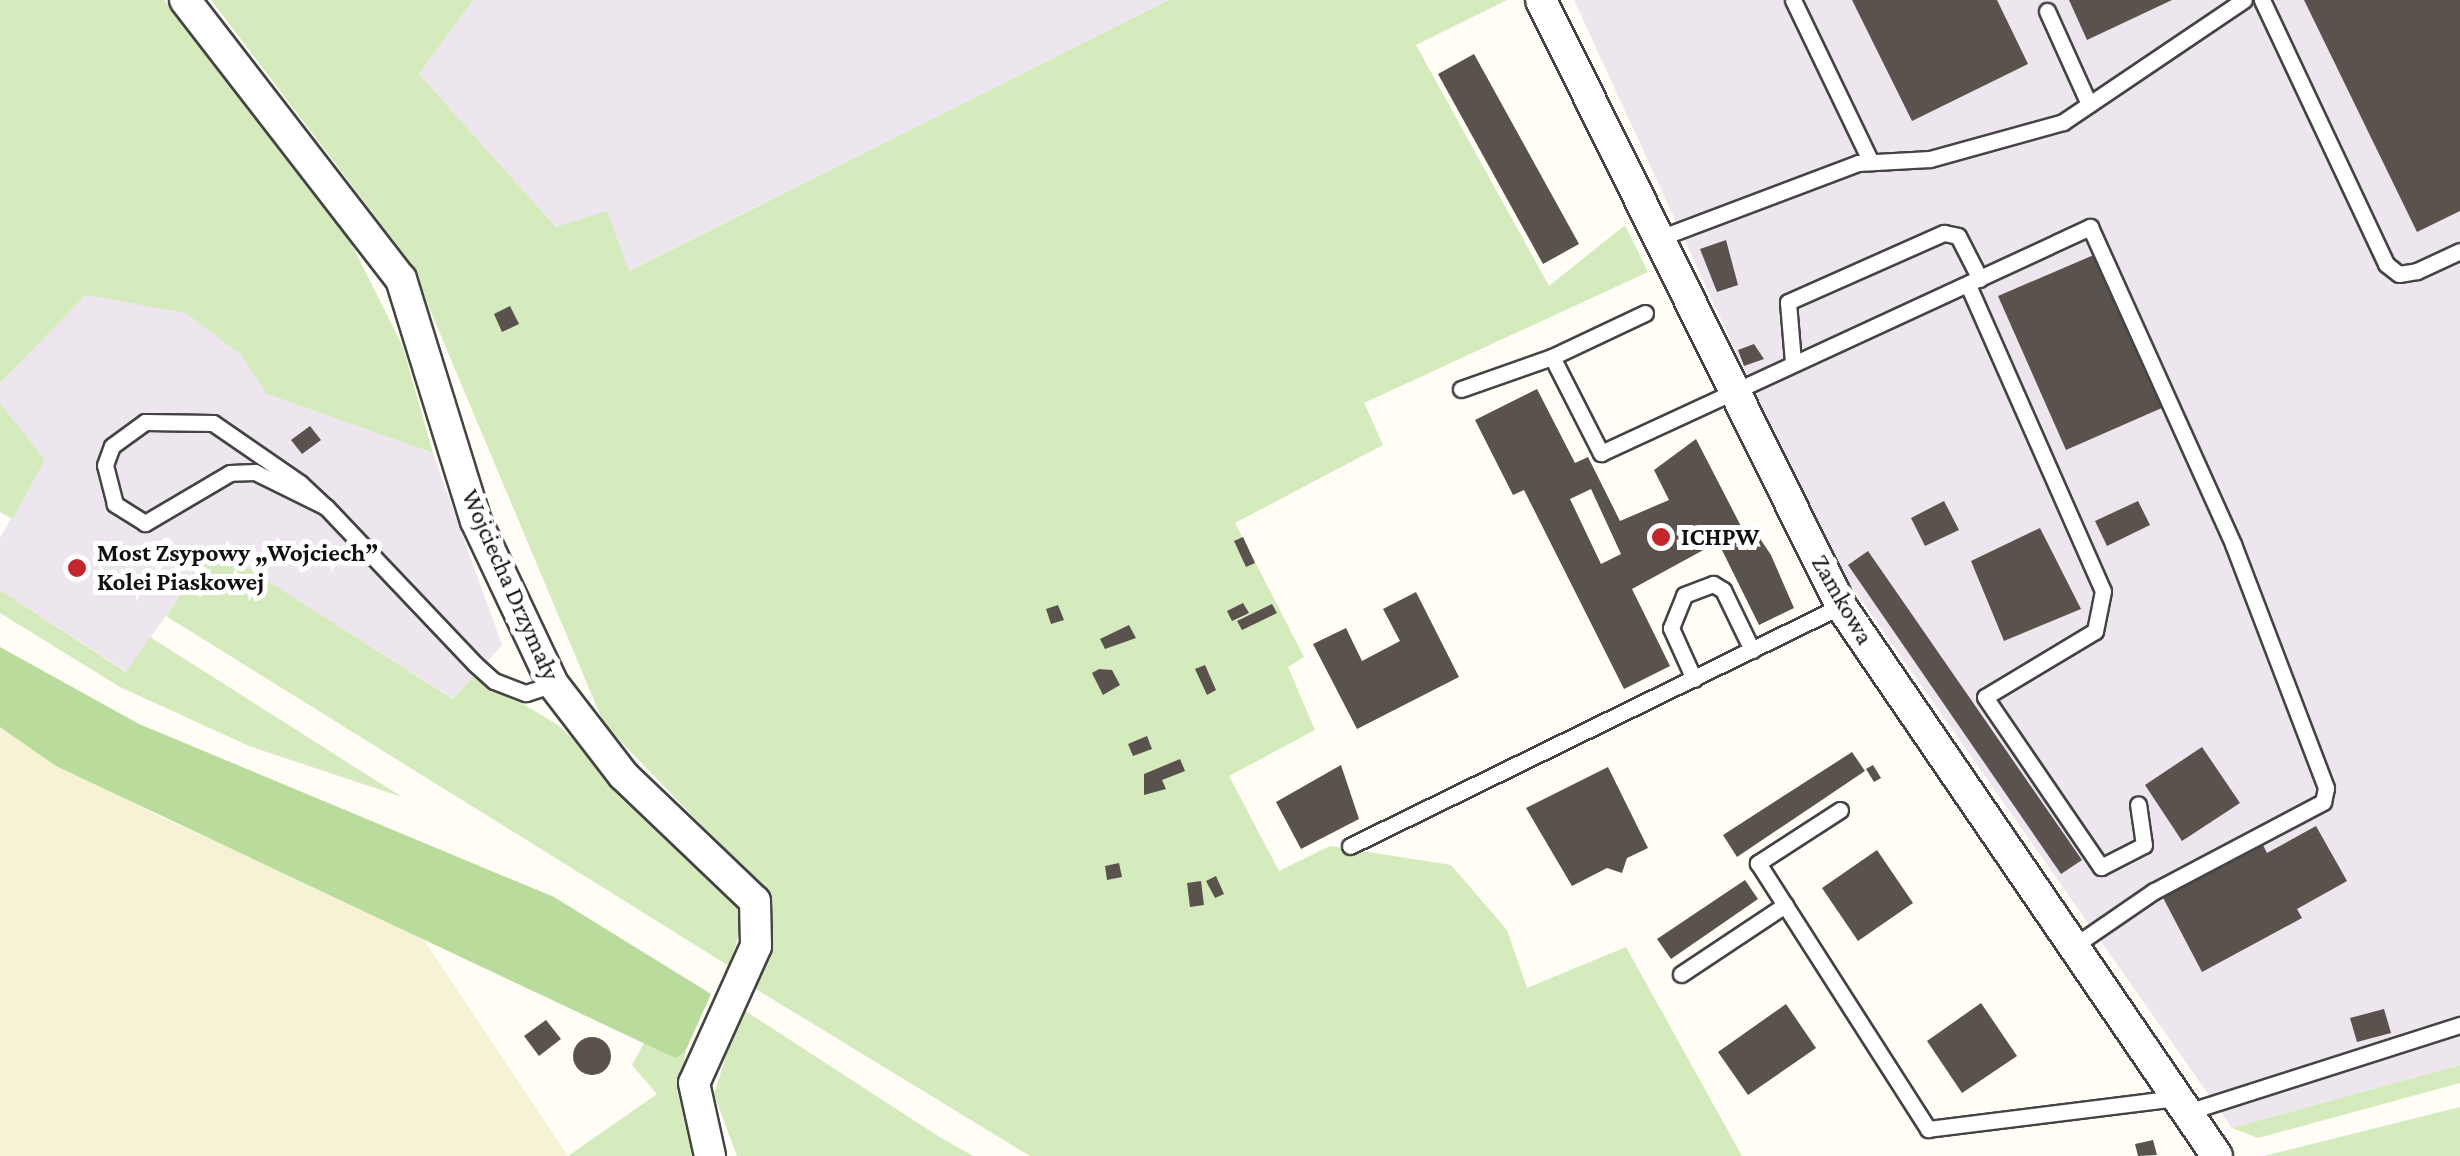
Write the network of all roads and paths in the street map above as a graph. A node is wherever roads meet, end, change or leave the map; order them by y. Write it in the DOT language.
graph roads {
  1 [pos="185,0"];
  2 [pos="1542,0"];
  3 [pos="1793,0"];
  4 [pos="2244,0"];
  5 [pos="2262,0"];
  6 [pos="2047,11"];
  7 [pos="2089,104"];
  8 [pos="1870,162"];
  9 [pos="1658,238"];
  10 [pos="2460,251"];
  11 [pos="1974,282"];
  12 [pos="1645,313"];
  13 [pos="1552,357"];
  14 [pos="1793,362"];
  15 [pos="1730,389"];
  16 [pos="1461,390"];
  17 [pos="326,508"];
  18 [pos="1841,606"];
  19 [pos="1752,650"];
  20 [pos="1694,678"];
  21 [pos="553,684"];
  22 [pos="2138,804"];
  23 [pos="1840,810"];
  24 [pos="1350,846"];
  25 [pos="1785,905"];
  26 [pos="2074,946"];
  27 [pos="1681,974"];
  28 [pos="2460,1025"];
  29 [pos="2182,1105"];
  30 [pos="710,1156"];
  31 [pos="2217,1156"];
  1 -- 21 [label="street, Wojciecha Drzymały"];
  2 -- 9 [label="street, Zamkowa"];
  3 -- 8 [label="lane"];
  4 -- 7 [label="lane"];
  5 -- 10 [label="lane"];
  6 -- 7 [label="lane"];
  7 -- 8 [label="lane"];
  8 -- 9 [label="lane"];
  9 -- 15 [label="street, Zamkowa"];
  11 -- 14 [label="lane"];
  11 -- 14 [label="lane"];
  11 -- 22 [label="lane"];
  11 -- 26 [label="lane"];
  12 -- 13 [label="lane"];
  13 -- 15 [label="lane"];
  13 -- 16 [label="lane"];
  14 -- 15 [label="lane"];
  15 -- 18 [label="street, Zamkowa"];
  17 -- 17 [label="lane"];
  17 -- 21 [label="lane"];
  18 -- 19 [label="lane"];
  18 -- 26 [label="street, Zamkowa"];
  19 -- 20 [label="lane"];
  19 -- 20 [label="lane"];
  20 -- 24 [label="lane"];
  21 -- 30 [label="street, Wojciecha Drzymały"];
  23 -- 25 [label="lane"];
  25 -- 27 [label="lane"];
  25 -- 29 [label="lane"];
  26 -- 29 [label="street, Zamkowa"];
  28 -- 29 [label="lane"];
  29 -- 31 [label="street, Zamkowa"];
}
